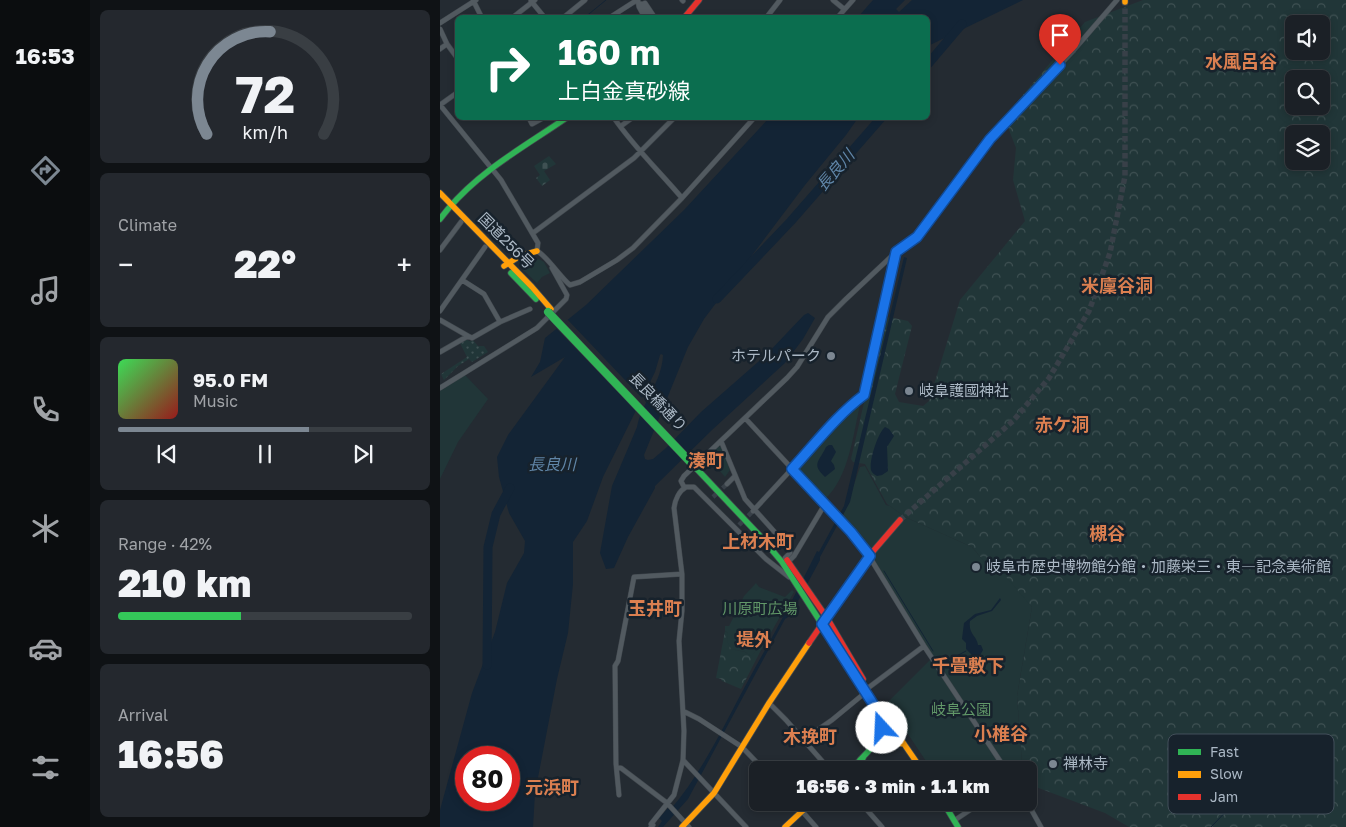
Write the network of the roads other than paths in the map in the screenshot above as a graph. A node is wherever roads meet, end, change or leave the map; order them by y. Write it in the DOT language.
graph roads {
  1 [pos="474,0"];
  2 [pos="585,0"];
  3 [pos="699,0"];
  4 [pos="780,0"];
  5 [pos="833,0"];
  6 [pos="853,0"];
  7 [pos="532,1"];
  8 [pos="639,1"];
  9 [pos="1122,1"];
  10 [pos="844,9"];
  11 [pos="481,15"];
  12 [pos="516,15"];
  13 [pos="543,15"];
  14 [pos="567,15"];
  15 [pos="615,15"];
  16 [pos="643,15"];
  17 [pos="648,15"];
  18 [pos="653,15"];
  19 [pos="686,15"];
  20 [pos="768,15"];
  21 [pos="839,15"];
  22 [pos="440,23"];
  23 [pos="440,29"];
  24 [pos="447,44"];
  25 [pos="440,49"];
  26 [pos="455,55"];
  27 [pos="455,94"];
  28 [pos="440,105"];
  29 [pos="530,120"];
  30 [pos="539,120"];
  31 [pos="563,120"];
  32 [pos="616,120"];
  33 [pos="629,120"];
  34 [pos="672,120"];
  35 [pos="752,120"];
  36 [pos="621,126"];
  37 [pos="640,152"];
  38 [pos="491,167"];
  39 [pos="440,193"];
  40 [pos="682,198"];
  41 [pos="440,200"];
  42 [pos="450,207"];
  43 [pos="440,219"];
  44 [pos="461,222"];
  45 [pos="533,233"];
  46 [pos="485,247"];
  47 [pos="440,250"];
  48 [pos="537,251"];
  49 [pos="896,252"];
  50 [pos="550,264"];
  51 [pos="506,265"];
  52 [pos="462,280"];
  53 [pos="530,309"];
  54 [pos="552,309"];
  55 [pos="440,311"];
  56 [pos="440,320"];
  57 [pos="500,322"];
  58 [pos="468,336"];
  59 [pos="440,352"];
  60 [pos="440,388"];
  61 [pos="745,418"];
  62 [pos="721,440"];
  63 [pos="697,466"];
  64 [pos="792,469"];
  65 [pos="735,476"];
  66 [pos="727,484"];
  67 [pos="684,487"];
  68 [pos="713,497"];
  69 [pos="708,502"];
  70 [pos="826,504"];
  71 [pos="754,510"];
  72 [pos="900,520"];
  73 [pos="772,550"];
  74 [pos="870,556"];
  75 [pos="766,559"];
  76 [pos="786,560"];
  77 [pos="682,574"];
  78 [pos="797,582"];
  79 [pos="824,621"];
  80 [pos="924,646"];
  81 [pos="867,690"];
  82 [pos="769,703"];
  83 [pos="683,711"];
  84 [pos="803,740"];
  85 [pos="904,744"];
  86 [pos="742,747"];
  87 [pos="683,760"];
  88 [pos="860,760"];
  89 [pos="756,761"];
  90 [pos="822,761"];
  91 [pos="916,761"];
  92 [pos="1000,761"];
  93 [pos="616,768"];
  94 [pos="714,793"];
  95 [pos="619,795"];
  96 [pos="669,805"];
  97 [pos="802,811"];
  98 [pos="868,811"];
  99 [pos="948,811"];
  100 [pos="971,811"];
  101 [pos="1032,811"];
  102 [pos="684,824"];
  103 [pos="955,825"];
  104 [pos="651,827"];
  105 [pos="746,827"];
  106 [pos="785,827"];
  107 [pos="816,827"];
  108 [pos="882,827"];
  109 [pos="1042,827"];
  1 -- 11 [label="street"];
  1 -- 22 [label="street"];
  2 -- 14 [label="street"];
  3 -- 19 [label="main road"];
  4 -- 20 [label="street"];
  5 -- 10 [label="street"];
  6 -- 10 [label="street"];
  7 -- 12 [label="street"];
  7 -- 13 [label="street"];
  8 -- 15 [label="street"];
  8 -- 16 [label="street"];
  8 -- 17 [label="street"];
  8 -- 18 [label="street"];
  9 -- 49 [label="street"];
  10 -- 21 [label="street"];
  23 -- 24 [label="street"];
  24 -- 25 [label="street"];
  24 -- 26 [label="street"];
  27 -- 28 [label="street"];
  28 -- 38 [label="street"];
  29 -- 30 [label="street"];
  31 -- 38 [label="main road"];
  32 -- 36 [label="street"];
  33 -- 36 [label="street"];
  34 -- 37 [label="street"];
  35 -- 40 [label="street"];
  36 -- 37 [label="street"];
  37 -- 40 [label="street"];
  37 -- 45 [label="street"];
  38 -- 42 [label="main road"];
  38 -- 45 [label="street"];
  39 -- 42 [label="main road, 国道256号"];
  40 -- 50 [label="street"];
  41 -- 42 [label="main road, 国道256号"];
  42 -- 43 [label="main road"];
  42 -- 44 [label="main road, 国道256号"];
  42 -- 51 [label="main road, 国道256号"];
  44 -- 46 [label="main road, 国道256号"];
  44 -- 47 [label="street"];
  45 -- 48 [label="street"];
  46 -- 51 [label="main road, 国道256号"];
  46 -- 52 [label="street"];
  48 -- 50 [label="street"];
  48 -- 51 [label="main road"];
  49 -- 61 [label="street"];
  49 -- 64 [label="street"];
  50 -- 54 [label="street"];
  51 -- 54 [label="main road, 国道256号"];
  52 -- 55 [label="street"];
  52 -- 57 [label="street"];
  53 -- 57 [label="street"];
  54 -- 60 [label="street"];
  54 -- 63 [label="main road, 長良橋通り, bridge"];
  56 -- 58 [label="street"];
  57 -- 58 [label="street"];
  58 -- 59 [label="street"];
  61 -- 62 [label="street"];
  61 -- 64 [label="street"];
  62 -- 65 [label="street"];
  62 -- 67 [label="street"];
  63 -- 73 [label="main road, 長良橋通り"];
  63 -- 76 [label="main road, 長良橋通り"];
  64 -- 70 [label="street"];
  64 -- 71 [label="street"];
  65 -- 66 [label="street"];
  65 -- 71 [label="street"];
  67 -- 69 [label="street"];
  67 -- 77 [label="street"];
  68 -- 69 [label="street"];
  69 -- 75 [label="street"];
  70 -- 74 [label="street"];
  70 -- 76 [label="street"];
  71 -- 76 [label="street"];
  72 -- 74 [label="main road"];
  73 -- 75 [label="street"];
  73 -- 78 [label="main road, 長良橋通り"];
  74 -- 79 [label="main road"];
  74 -- 80 [label="street"];
  75 -- 78 [label="street"];
  76 -- 78 [label="main road, 長良橋通り"];
  77 -- 83 [label="street"];
  77 -- 93 [label="street"];
  78 -- 79 [label="main road, 長良橋通り"];
  79 -- 81 [label="main road, 長良橋通り"];
  79 -- 82 [label="main road"];
  80 -- 81 [label="street"];
  80 -- 92 [label="street"];
  81 -- 84 [label="street"];
  81 -- 85 [label="main road, 長良橋通り"];
  81 -- 88 [label="main road, 長良橋通り"];
  82 -- 84 [label="street"];
  82 -- 86 [label="main road"];
  83 -- 86 [label="street"];
  83 -- 87 [label="street"];
  84 -- 90 [label="street"];
  85 -- 88 [label="main road, 長良橋通り"];
  85 -- 91 [label="main road"];
  86 -- 89 [label="street"];
  86 -- 94 [label="main road"];
  87 -- 94 [label="street"];
  87 -- 96 [label="street"];
  93 -- 95 [label="street"];
  93 -- 96 [label="street"];
  94 -- 102 [label="main road"];
  94 -- 105 [label="street"];
  96 -- 102 [label="street"];
  96 -- 104 [label="street"];
  97 -- 106 [label="main road"];
  97 -- 107 [label="street"];
  98 -- 108 [label="street"];
  99 -- 103 [label="main road"];
  100 -- 103 [label="street"];
  101 -- 109 [label="street"];
}
